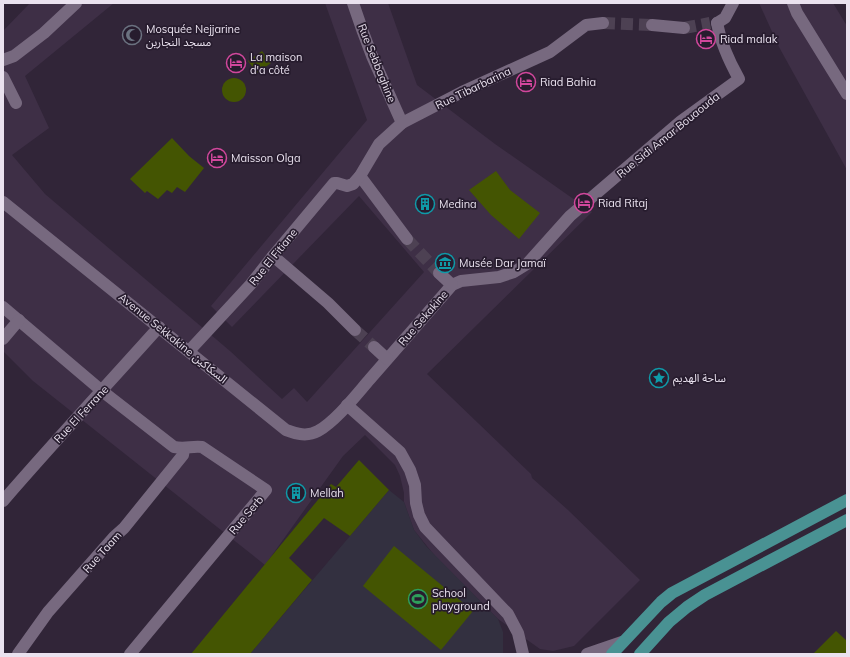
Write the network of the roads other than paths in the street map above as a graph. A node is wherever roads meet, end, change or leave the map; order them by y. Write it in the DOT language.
graph roads {
  1 [pos="76,3"];
  2 [pos="353,3"];
  3 [pos="733,3"];
  4 [pos="793,3"];
  5 [pos="603,23"];
  6 [pos="652,25"];
  7 [pos="684,28"];
  8 [pos="3,60"];
  9 [pos="3,77"];
  10 [pos="847,94"];
  11 [pos="16,103"];
  12 [pos="402,123"];
  13 [pos="360,176"];
  14 [pos="3,202"];
  15 [pos="570,216"];
  16 [pos="408,239"];
  17 [pos="273,256"];
  18 [pos="439,273"];
  19 [pos="452,285"];
  20 [pos="3,307"];
  21 [pos="19,320"];
  22 [pos="159,327"];
  23 [pos="355,330"];
  24 [pos="3,339"];
  25 [pos="374,347"];
  26 [pos="189,351"];
  27 [pos="387,359"];
  28 [pos="102,391"];
  29 [pos="347,405"];
  30 [pos="184,449"];
  31 [pos="847,500"];
  32 [pos="3,501"];
  33 [pos="847,520"];
  34 [pos="622,642"];
  35 [pos="18,654"];
  36 [pos="130,654"];
  37 [pos="523,654"];
  38 [pos="586,654"];
  39 [pos="612,654"];
  40 [pos="640,654"];
  1 -- 8 [label="street"];
  2 -- 12 [label="street, Rue Sebbaghine"];
  3 -- 15 [label="street, Rue Sidi Amar Bouaouda"];
  4 -- 10 [label="street"];
  5 -- 12 [label="street, Rue Tibarbarina"];
  6 -- 7 [label="street"];
  9 -- 11 [label="street"];
  12 -- 13 [label="street, Rue Tibarbarina"];
  13 -- 16 [label="street"];
  13 -- 17 [label="street, Rue El Fitiane"];
  14 -- 22 [label="street, Avenue Sekkakine السكاكين"];
  15 -- 19 [label="street, Rue Sekakine"];
  17 -- 23 [label="street"];
  17 -- 26 [label="street, Rue El Fitiane"];
  18 -- 19 [label="street"];
  19 -- 27 [label="street, Rue Sekakine"];
  20 -- 21 [label="street, Rue Serb"];
  21 -- 24 [label="street"];
  21 -- 28 [label="street, Rue Serb"];
  22 -- 26 [label="street, Avenue Sekkakine السكاكين"];
  22 -- 28 [label="street, Rue El Ferrane"];
  25 -- 27 [label="street"];
  26 -- 29 [label="street, Avenue Sekkakine السكاكين"];
  27 -- 29 [label="street, Rue Sekakine"];
  28 -- 30 [label="street, Rue Serb"];
  28 -- 32 [label="street, Rue El Ferrane"];
  29 -- 37 [label="street"];
  30 -- 35 [label="street, Rue Taam"];
  30 -- 36 [label="street, Rue Serb"];
  31 -- 34 [label="main road"];
  33 -- 40 [label="main road"];
  34 -- 38 [label="street"];
  34 -- 39 [label="main road"];
}
